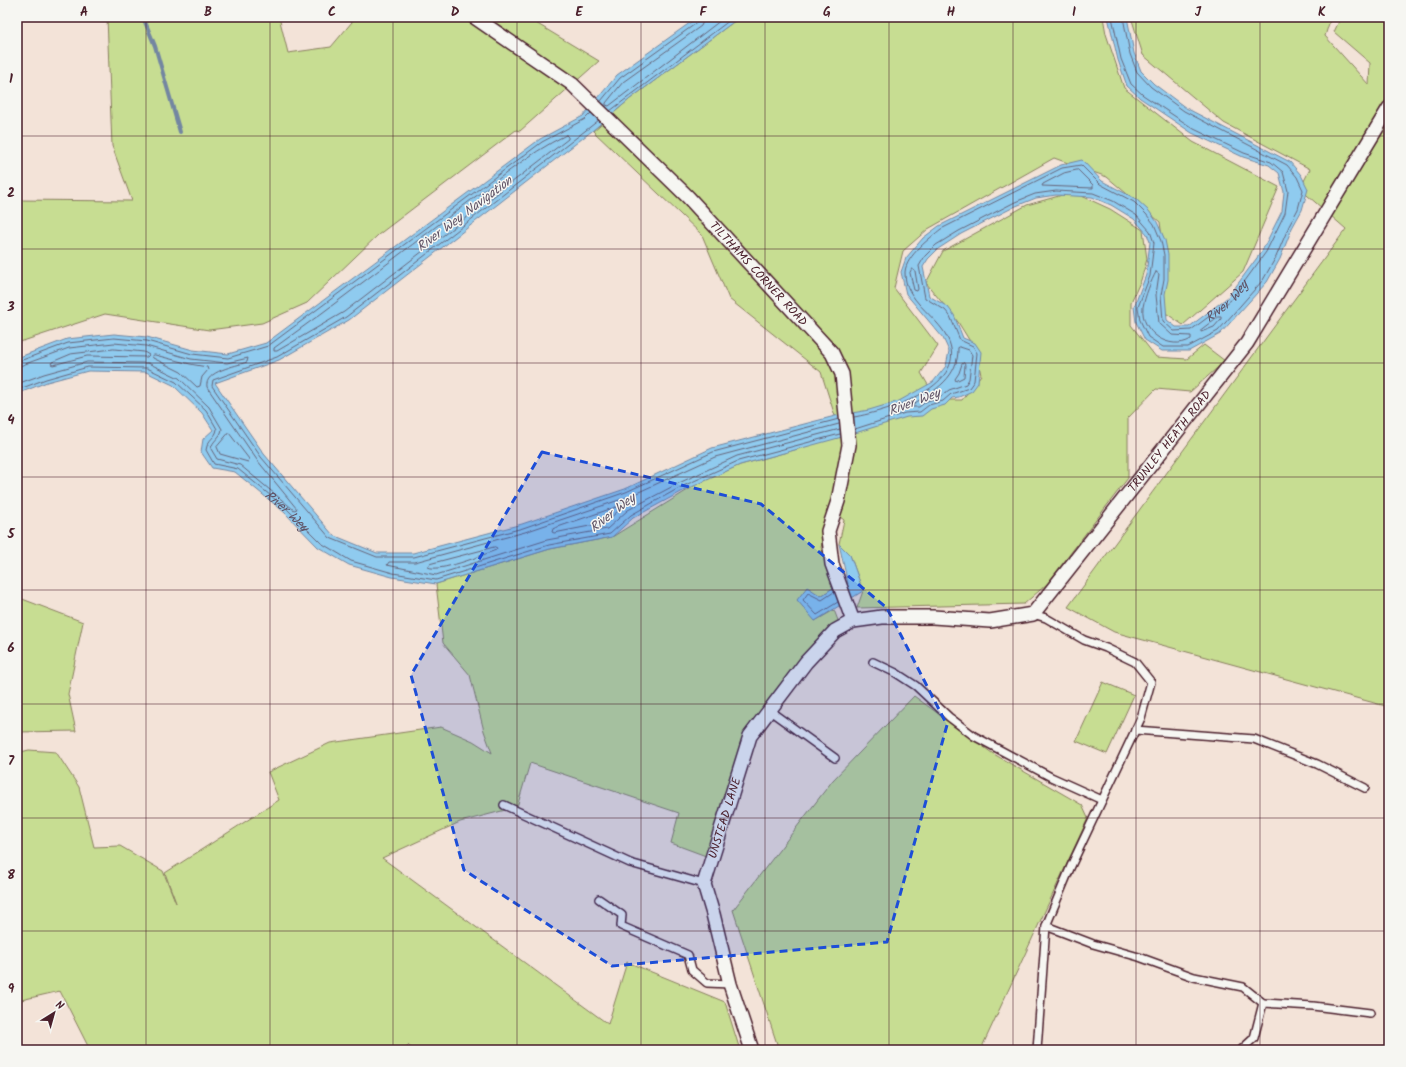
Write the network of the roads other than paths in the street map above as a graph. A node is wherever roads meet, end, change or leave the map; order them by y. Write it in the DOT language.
graph roads {
  1 [pos="474,17"];
  2 [pos="1389,108"];
  3 [pos="1033,614"];
  4 [pos="853,621"];
  5 [pos="873,662"];
  6 [pos="770,711"];
  7 [pos="1135,730"];
  8 [pos="835,758"];
  9 [pos="1364,788"];
  10 [pos="1102,800"];
  11 [pos="504,805"];
  12 [pos="704,884"];
  13 [pos="599,898"];
  14 [pos="1046,926"];
  15 [pos="730,984"];
  16 [pos="1262,1004"];
  17 [pos="1370,1013"];
  18 [pos="752,1050"];
  19 [pos="1037,1050"];
  20 [pos="1241,1050"];
  1 -- 4 [label="street, TILTHAMS CORNER ROAD"];
  2 -- 3 [label="street, TRUNLEY HEATH ROAD"];
  3 -- 4 [label="street"];
  3 -- 7 [label="lane"];
  4 -- 6 [label="street, UNSTEAD LANE"];
  5 -- 10 [label="lane"];
  6 -- 8 [label="lane"];
  6 -- 12 [label="street, UNSTEAD LANE"];
  7 -- 9 [label="lane"];
  7 -- 10 [label="lane"];
  10 -- 14 [label="lane"];
  11 -- 12 [label="lane"];
  12 -- 15 [label="street"];
  13 -- 15 [label="lane"];
  14 -- 16 [label="lane"];
  14 -- 19 [label="lane"];
  15 -- 18 [label="street"];
  16 -- 17 [label="lane"];
  16 -- 20 [label="lane"];
}
